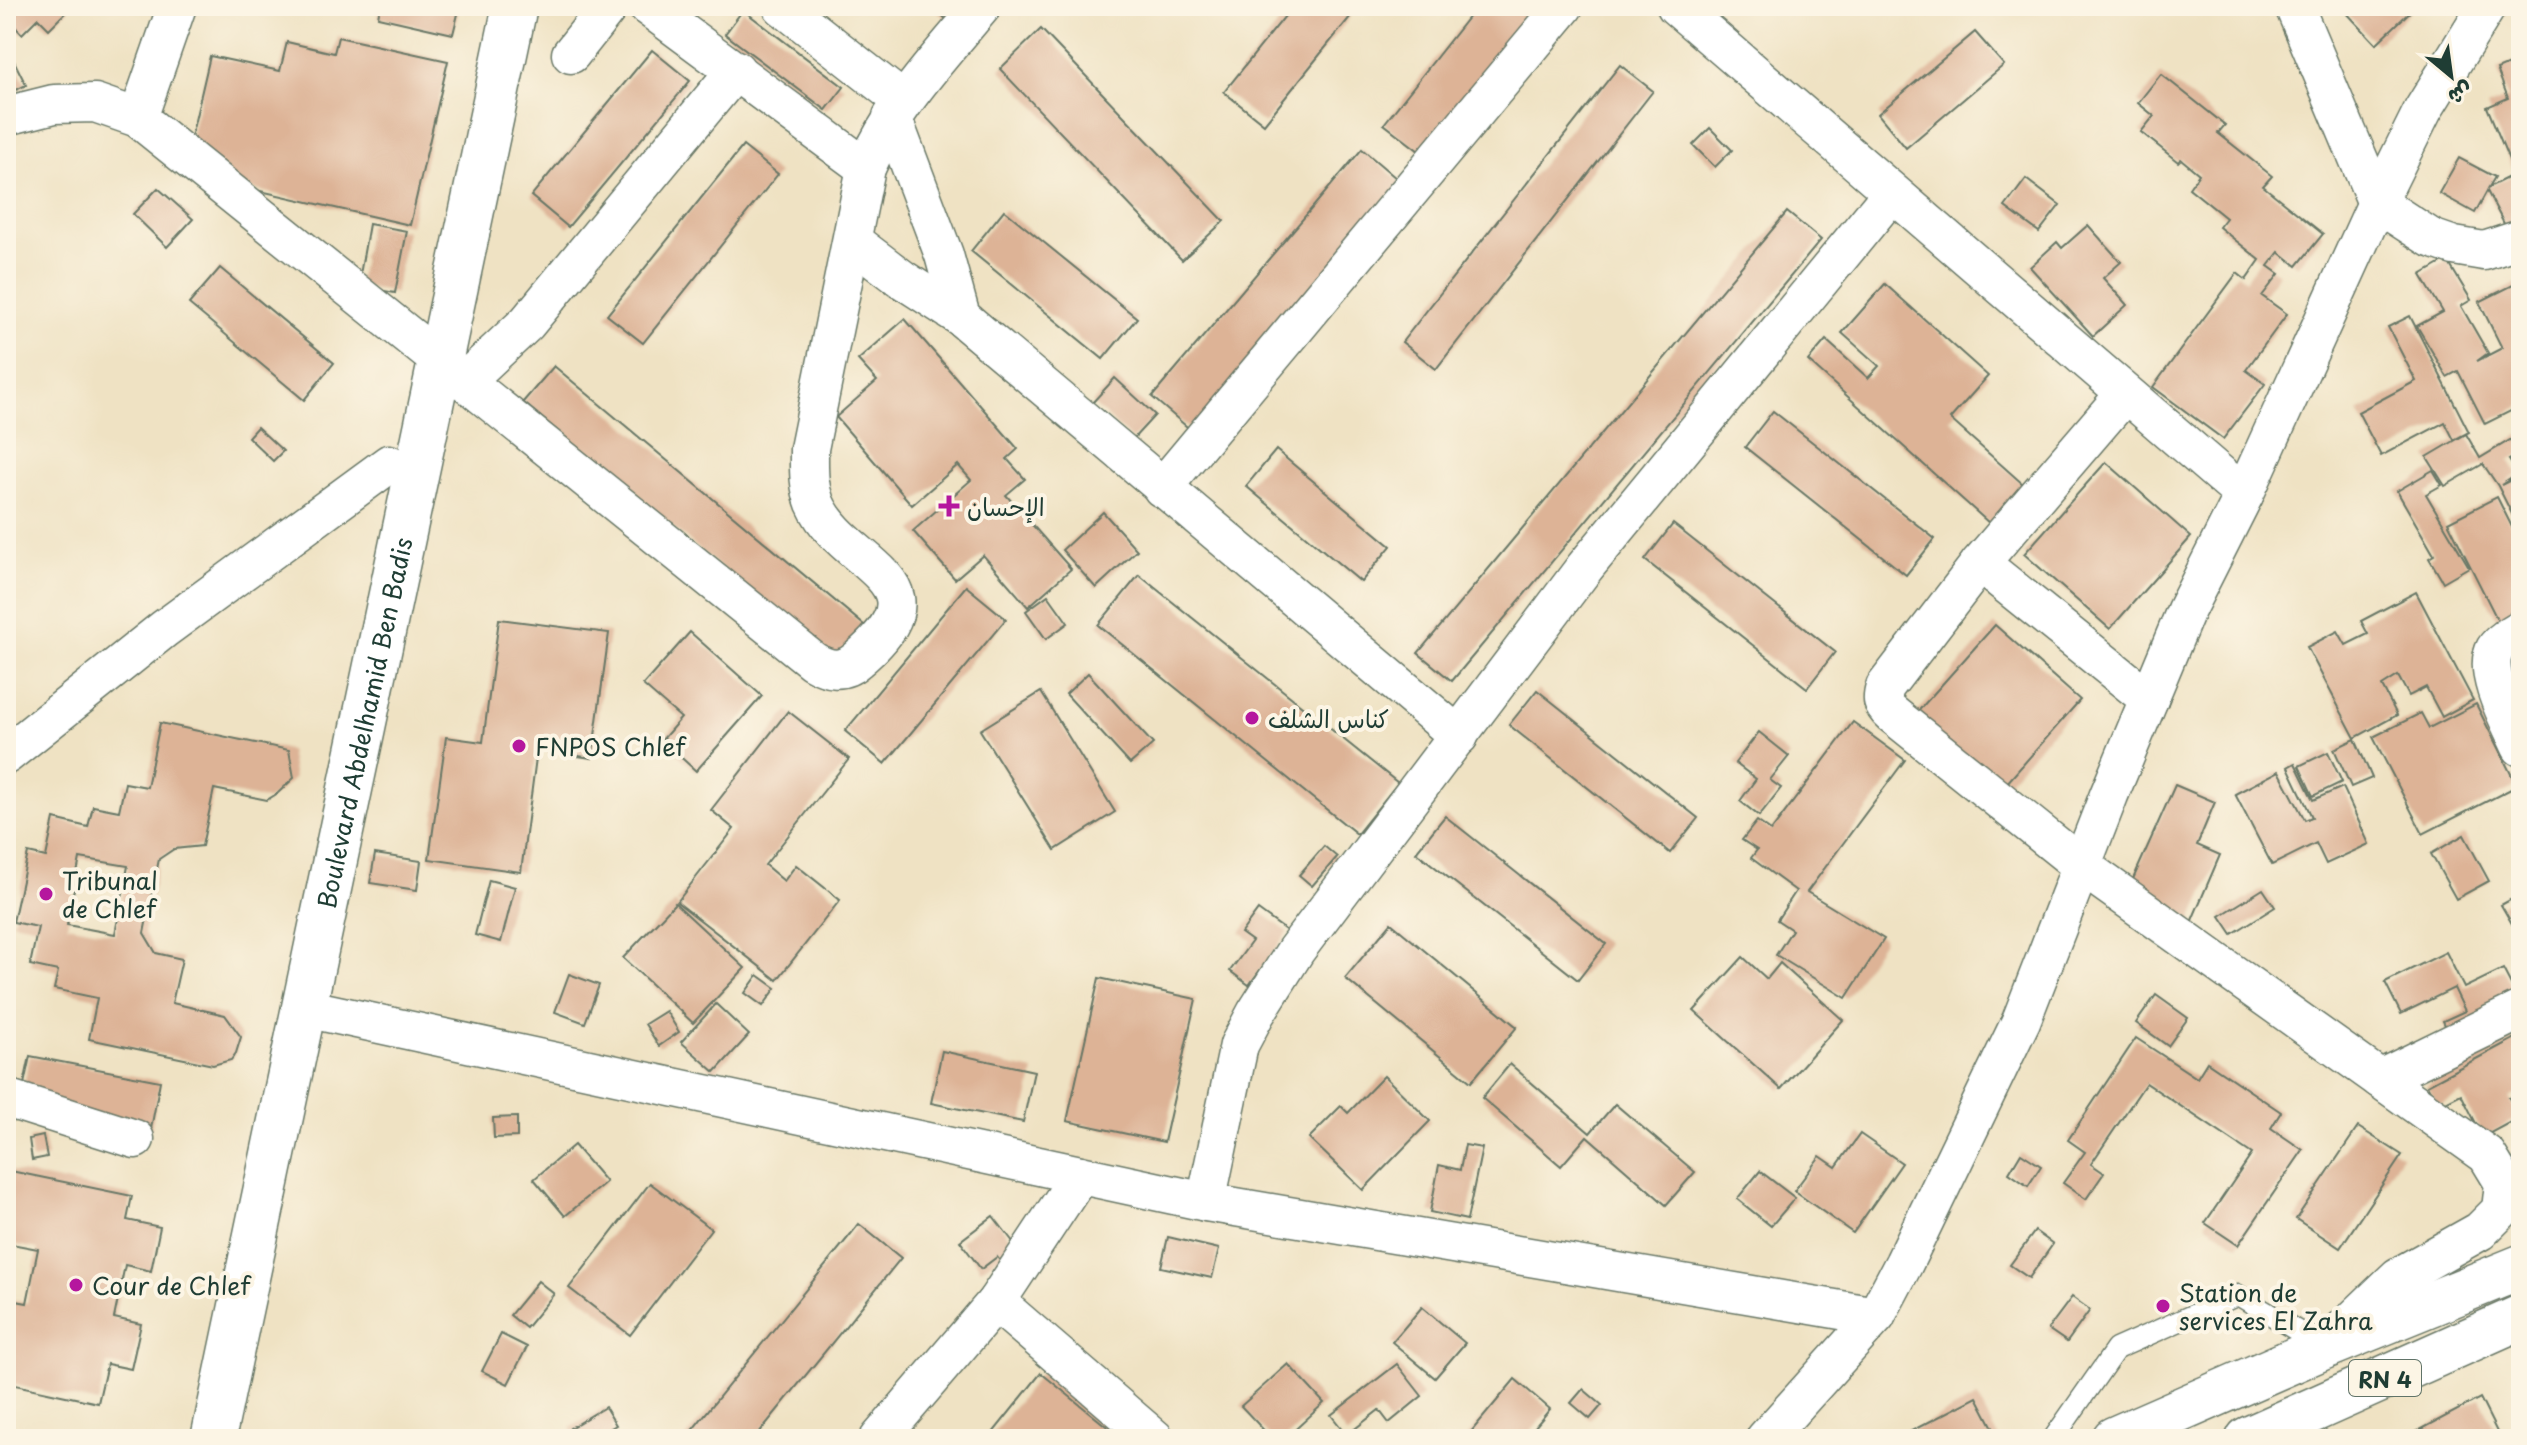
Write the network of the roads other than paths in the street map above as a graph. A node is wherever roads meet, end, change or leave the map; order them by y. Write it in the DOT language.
graph roads {
  1 [pos="177,6"];
  2 [pos="483,6"];
  3 [pos="515,6"];
  4 [pos="609,6"];
  5 [pos="647,6"];
  6 [pos="782,6"];
  7 [pos="982,6"];
  8 [pos="1564,6"];
  9 [pos="1676,6"];
  10 [pos="2294,6"];
  11 [pos="2487,6"];
  12 [pos="571,54"];
  13 [pos="736,70"];
  14 [pos="898,109"];
  15 [pos="6,116"];
  16 [pos="138,118"];
  17 [pos="866,168"];
  18 [pos="1891,194"];
  19 [pos="2377,203"];
  20 [pos="2521,239"];
  21 [pos="852,241"];
  22 [pos="961,317"];
  23 [pos="441,362"];
  24 [pos="2125,394"];
  25 [pos="389,464"];
  26 [pos="1162,488"];
  27 [pos="2244,495"];
  28 [pos="1980,563"];
  29 [pos="2521,629"];
  30 [pos="2149,699"];
  31 [pos="1459,736"];
  32 [pos="2521,747"];
  33 [pos="6,755"];
  34 [pos="2083,867"];
  35 [pos="305,1008"];
  36 [pos="2521,1010"];
  37 [pos="2380,1079"];
  38 [pos="6,1098"];
  39 [pos="135,1139"];
  40 [pos="1080,1175"];
  41 [pos="2513,1186"];
  42 [pos="1206,1202"];
  43 [pos="2521,1267"];
  44 [pos="996,1302"];
  45 [pos="1876,1316"];
  46 [pos="2521,1317"];
  47 [pos="2324,1347"];
  48 [pos="1804,1397"];
  49 [pos="188,1439"];
  50 [pos="213,1439"];
  51 [pos="879,1439"];
  52 [pos="1155,1439"];
  53 [pos="1765,1439"];
  54 [pos="1793,1439"];
  55 [pos="2053,1439"];
  56 [pos="2114,1439"];
  57 [pos="2248,1439"];
  1 -- 16 [label="street"];
  2 -- 23 [label="main road, Boulevard Abdelhamid Ben Badis"];
  3 -- 23 [label="main road, Boulevard Abdelhamid Ben Badis"];
  4 -- 12 [label="street"];
  5 -- 13 [label="street"];
  6 -- 14 [label="street"];
  7 -- 14 [label="street"];
  8 -- 26 [label="street"];
  9 -- 18 [label="street"];
  10 -- 19 [label="street"];
  11 -- 19 [label="street"];
  13 -- 17 [label="street"];
  13 -- 23 [label="street"];
  14 -- 17 [label="street"];
  14 -- 22 [label="street"];
  15 -- 16 [label="street"];
  16 -- 23 [label="street"];
  17 -- 21 [label="street"];
  18 -- 24 [label="street"];
  18 -- 31 [label="street"];
  19 -- 20 [label="street"];
  19 -- 27 [label="street"];
  21 -- 22 [label="street"];
  21 -- 23 [label="street"];
  22 -- 26 [label="street"];
  23 -- 25 [label="main road, Boulevard Abdelhamid Ben Badis"];
  23 -- 35 [label="main road, Boulevard Abdelhamid Ben Badis"];
  24 -- 27 [label="street"];
  24 -- 28 [label="street"];
  25 -- 33 [label="street"];
  25 -- 49 [label="main road, Boulevard Abdelhamid Ben Badis"];
  26 -- 31 [label="street"];
  27 -- 30 [label="street"];
  28 -- 30 [label="street"];
  28 -- 34 [label="street"];
  29 -- 32 [label="street"];
  30 -- 34 [label="street"];
  31 -- 42 [label="street"];
  34 -- 37 [label="street"];
  34 -- 45 [label="street"];
  35 -- 40 [label="street"];
  35 -- 50 [label="main road, Boulevard Abdelhamid Ben Badis"];
  36 -- 37 [label="street"];
  37 -- 41 [label="street"];
  38 -- 39 [label="street"];
  40 -- 42 [label="street"];
  40 -- 44 [label="street"];
  41 -- 47 [label="street"];
  42 -- 45 [label="street"];
  43 -- 47 [label="main road, RN 4"];
  44 -- 51 [label="street"];
  44 -- 52 [label="street"];
  45 -- 48 [label="street"];
  46 -- 57 [label="main road, RN 4"];
  47 -- 55 [label="lane"];
  47 -- 56 [label="main road, RN 4"];
  48 -- 53 [label="street"];
  48 -- 54 [label="street"];
}
